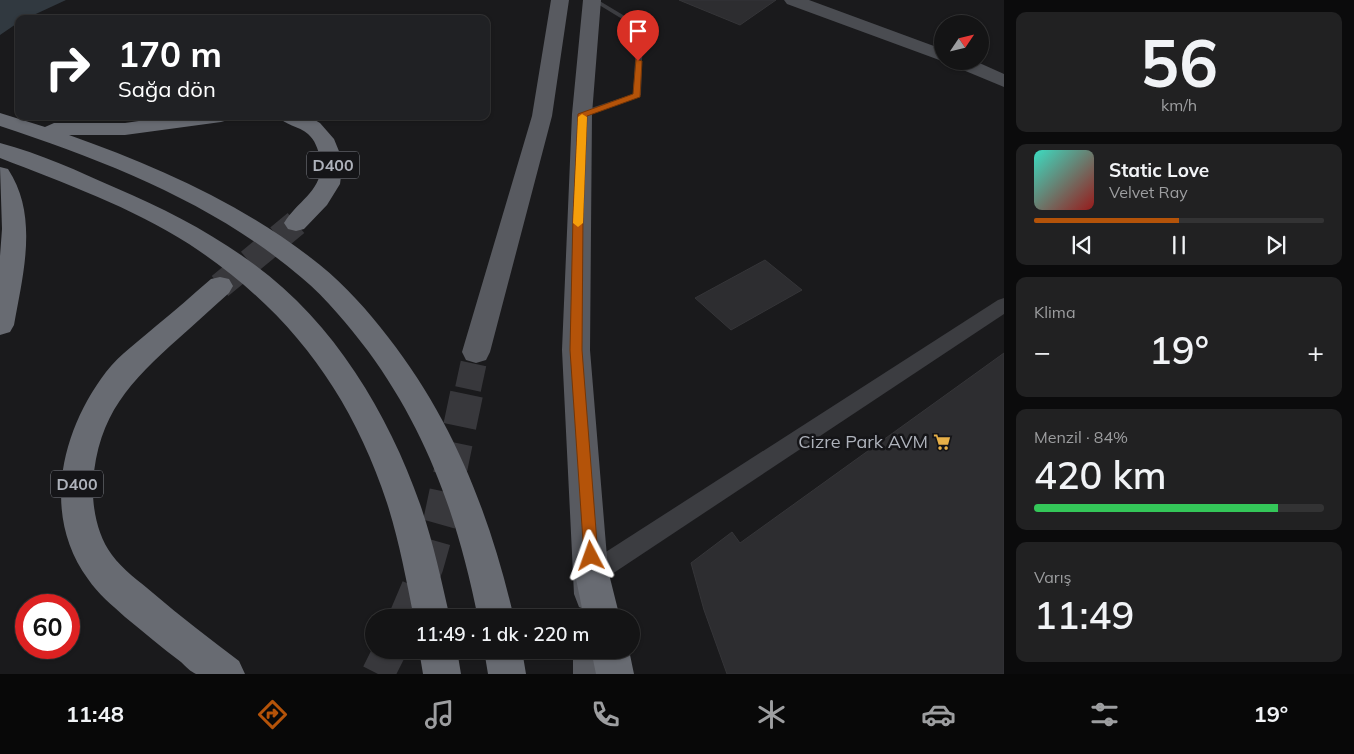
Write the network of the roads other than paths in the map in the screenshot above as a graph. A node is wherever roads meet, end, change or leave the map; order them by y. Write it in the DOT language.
graph roads {
  1 [pos="560,0"];
  2 [pos="593,0"];
  3 [pos="793,0"];
  4 [pos="934,52"];
  5 [pos="979,70"];
  6 [pos="1004,81"];
  7 [pos="582,114"];
  8 [pos="192,120"];
  9 [pos="297,120"];
  10 [pos="12,123"];
  11 [pos="0,150"];
  12 [pos="0,174"];
  13 [pos="296,223"];
  14 [pos="220,286"];
  15 [pos="1004,305"];
  16 [pos="0,325"];
  17 [pos="476,352"];
  18 [pos="592,574"];
  19 [pos="430,609"];
  20 [pos="494,609"];
  21 [pos="592,609"];
  22 [pos="600,609"];
  23 [pos="440,659"];
  24 [pos="504,659"];
  25 [pos="592,659"];
  26 [pos="612,659"];
  27 [pos="226,674"];
  28 [pos="442,674"];
  29 [pos="507,674"];
  30 [pos="592,674"];
  31 [pos="616,674"];
  1 -- 17 [label="main road"];
  2 -- 7 [label="main road"];
  2 -- 7 [label="lane"];
  3 -- 4 [label="street"];
  5 -- 6 [label="street"];
  7 -- 18 [label="main road"];
  8 -- 10 [label="highway"];
  9 -- 13 [label="highway, D400"];
  10 -- 20 [label="highway"];
  11 -- 19 [label="highway"];
  12 -- 16 [label="highway"];
  14 -- 27 [label="highway, D400"];
  15 -- 18 [label="street"];
  18 -- 21 [label="main road"];
  18 -- 22 [label="highway"];
  23 -- 28 [label="highway"];
  24 -- 29 [label="highway"];
  25 -- 30 [label="main road"];
  26 -- 31 [label="highway"];
}
